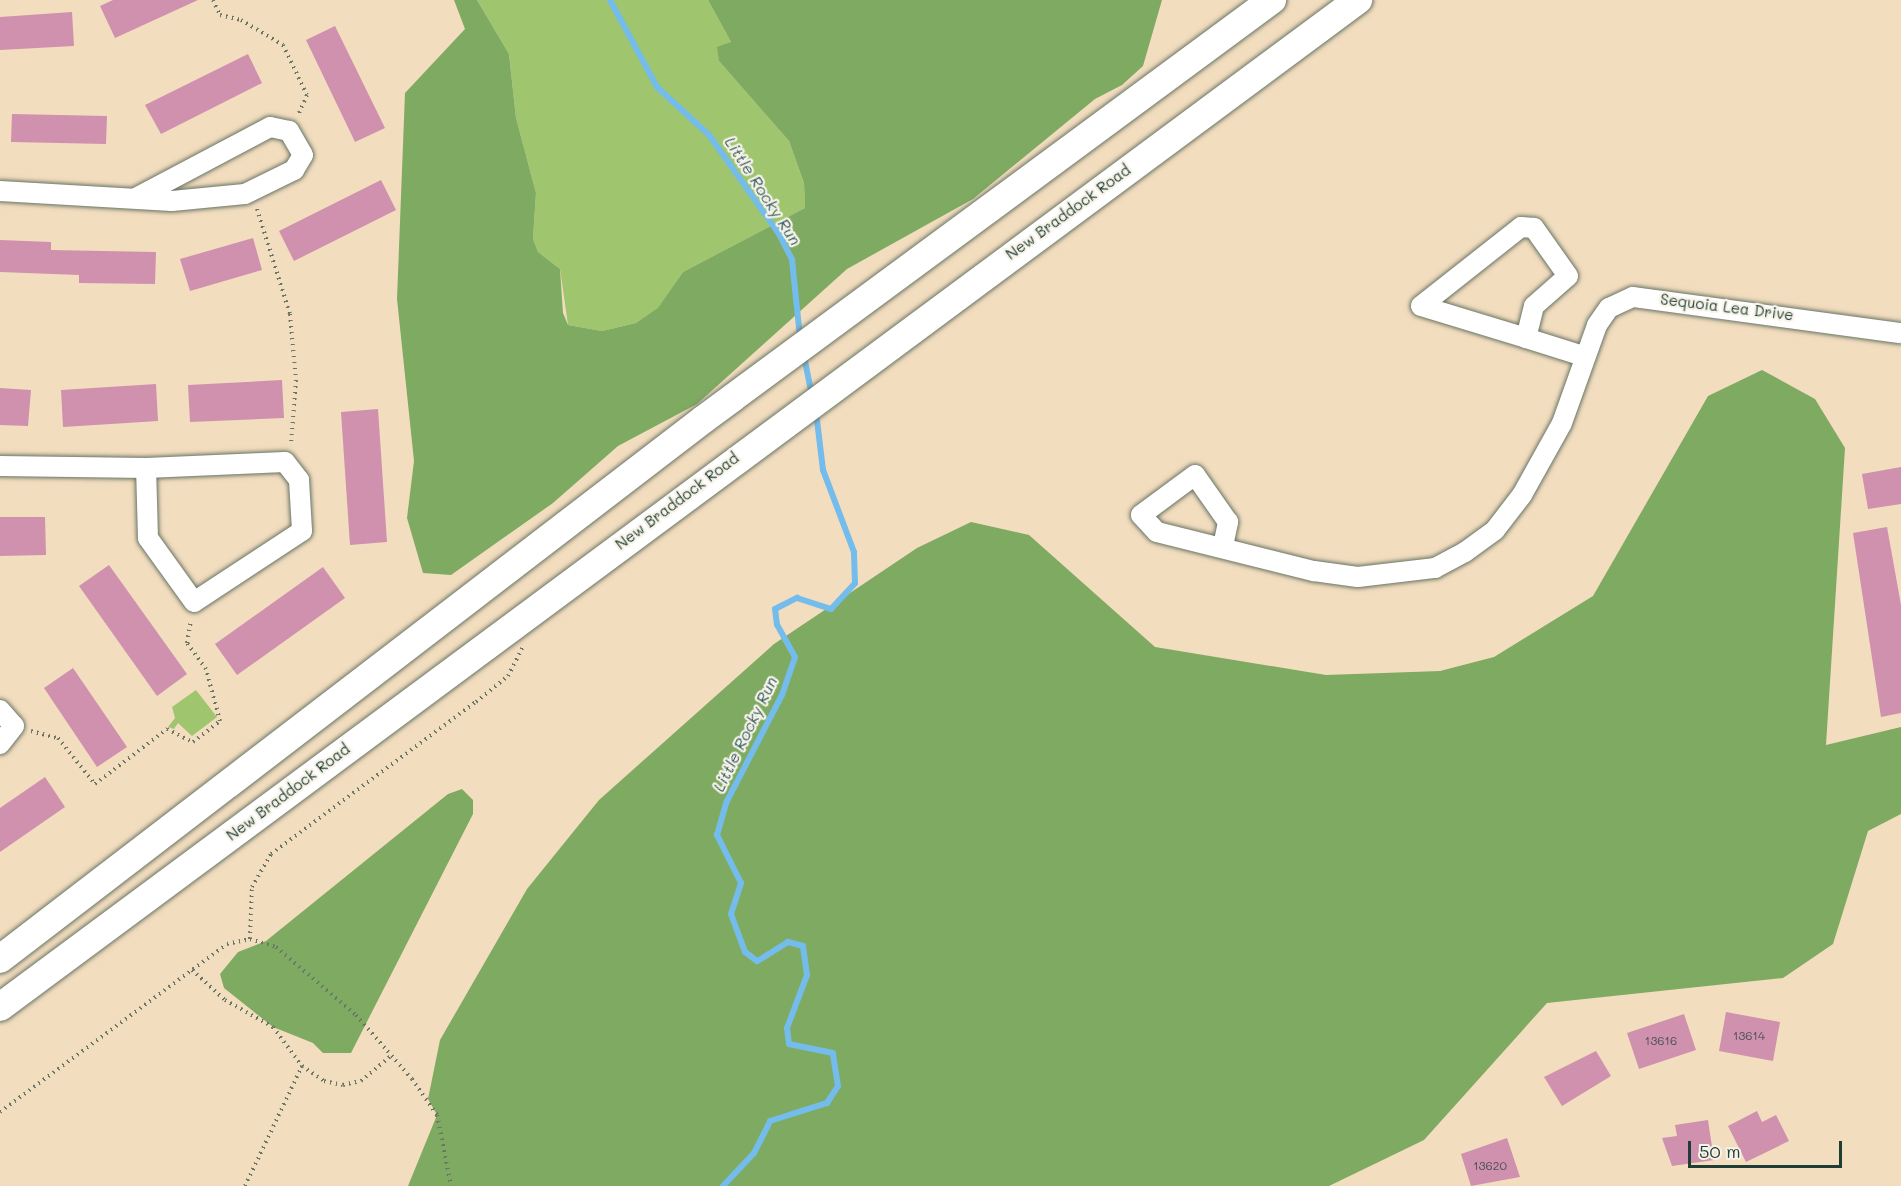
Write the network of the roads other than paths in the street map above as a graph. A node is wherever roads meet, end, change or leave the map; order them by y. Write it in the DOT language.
graph roads {
  1 [pos="1272,0"];
  2 [pos="1358,0"];
  3 [pos="0,191"];
  4 [pos="136,198"];
  5 [pos="1901,333"];
  6 [pos="1526,338"];
  7 [pos="1583,356"];
  8 [pos="0,466"];
  9 [pos="146,468"];
  10 [pos="1223,546"];
  11 [pos="0,710"];
  12 [pos="0,744"];
  13 [pos="0,959"];
  14 [pos="0,1007"];
  1 -- 13 [label="main road"];
  2 -- 14 [label="main road, New Braddock Road"];
  3 -- 4 [label="street"];
  4 -- 4 [label="street"];
  5 -- 7 [label="street, Sequoia Lea Drive"];
  6 -- 6 [label="street"];
  6 -- 7 [label="street"];
  7 -- 10 [label="street, Sequoia Lea Drive"];
  8 -- 9 [label="street"];
  9 -- 9 [label="street"];
  11 -- 12 [label="street"];
}
